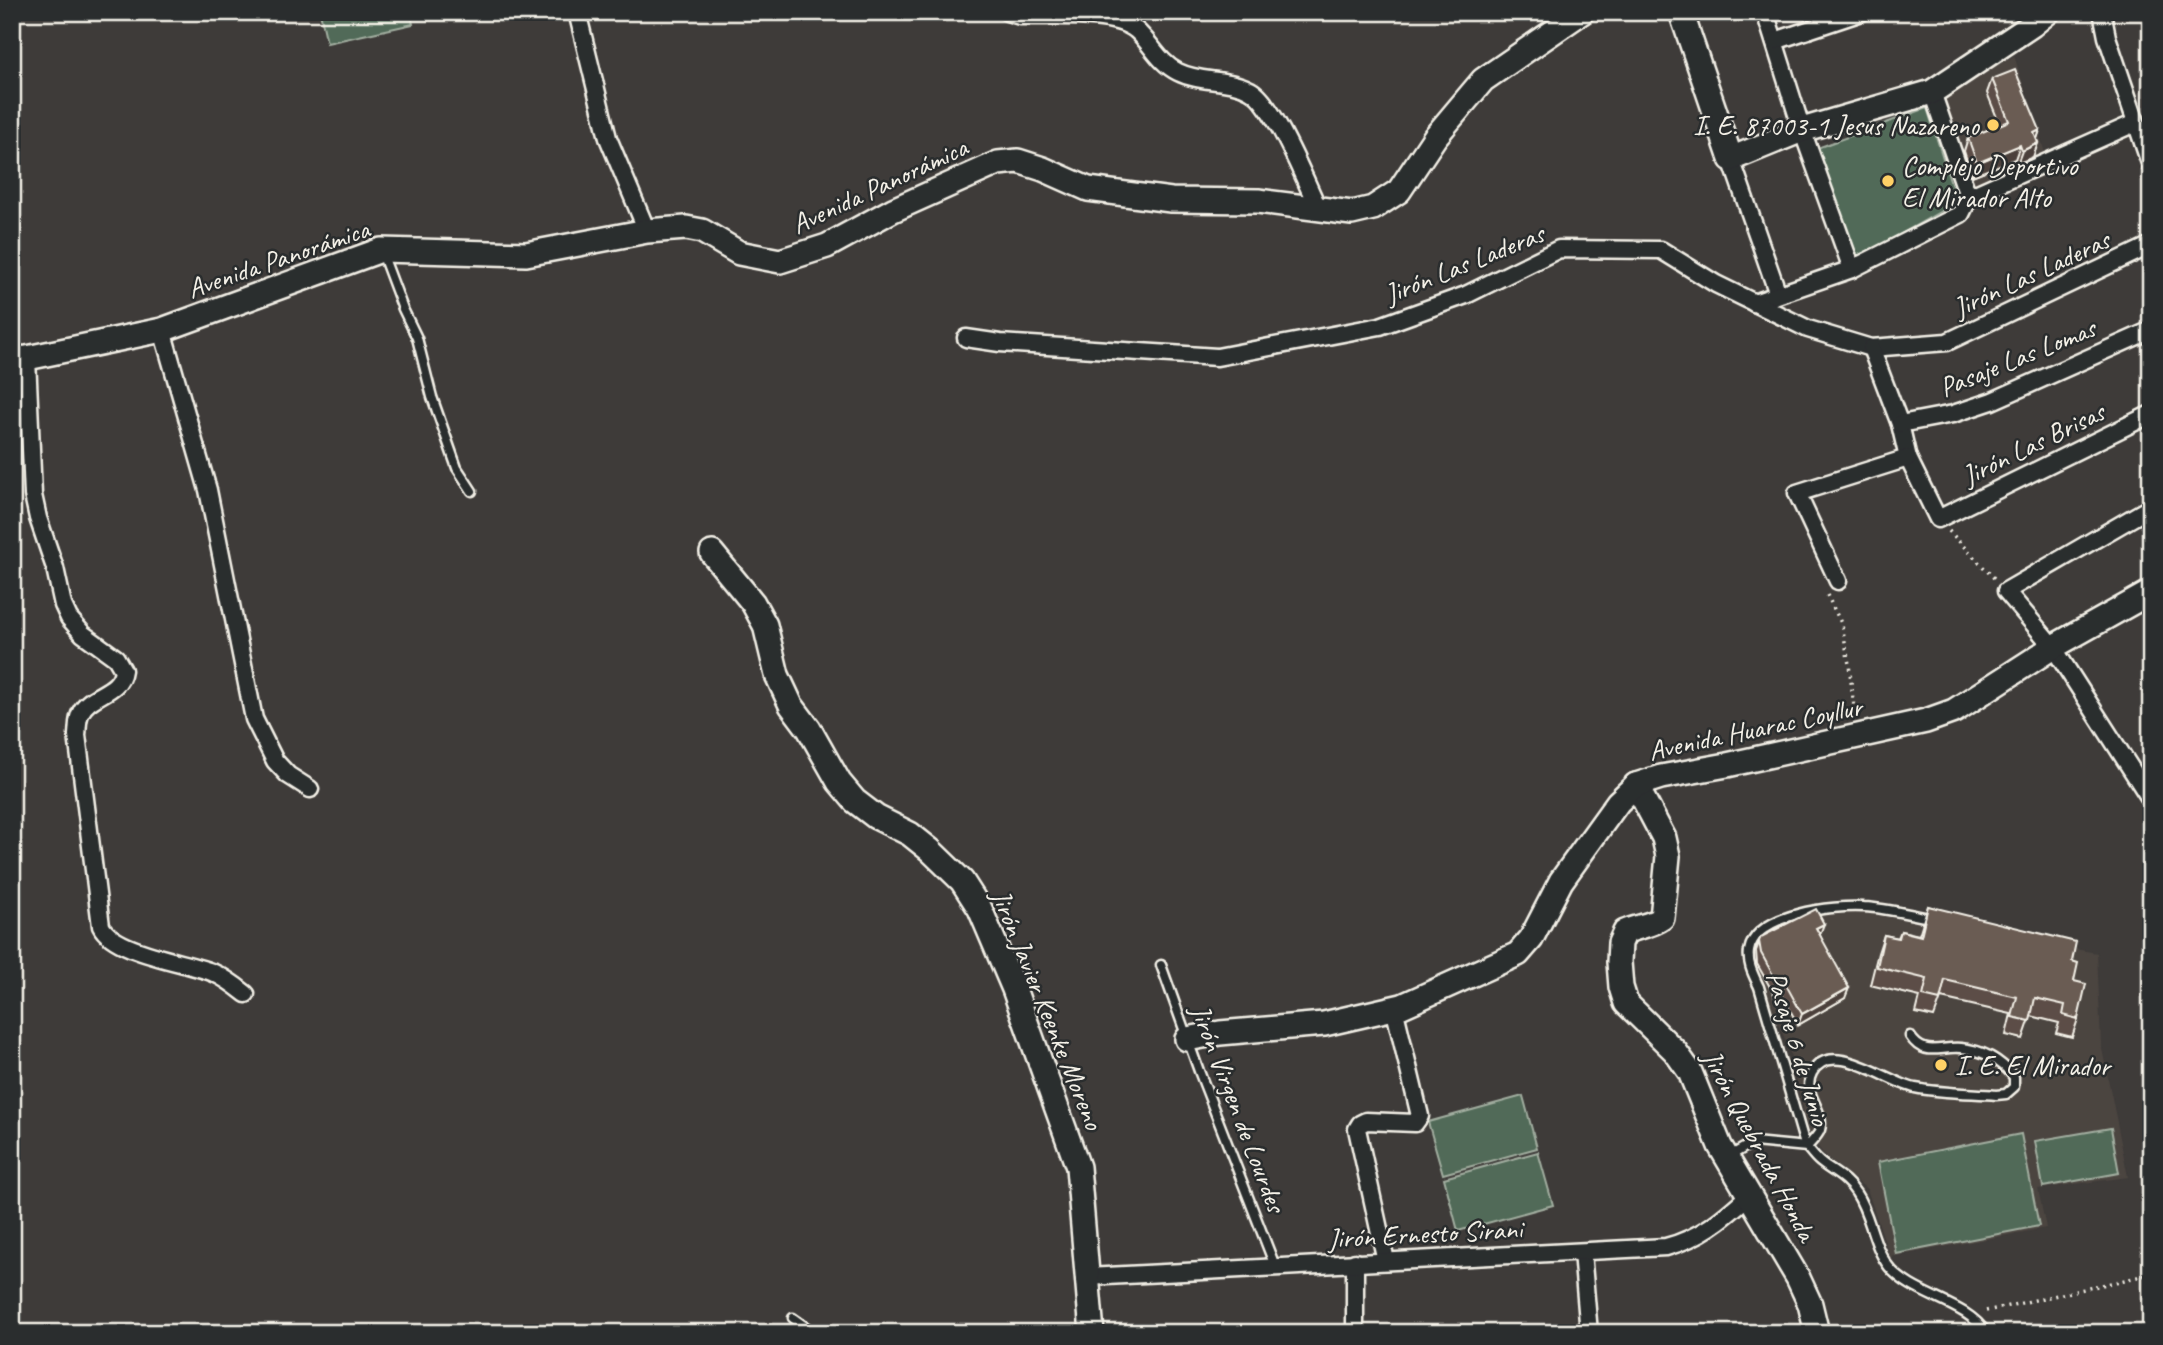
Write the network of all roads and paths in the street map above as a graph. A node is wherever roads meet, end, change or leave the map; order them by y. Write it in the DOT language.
graph roads {
  1 [pos="1007,12"];
  2 [pos="1582,12"];
  3 [pos="1681,12"];
  4 [pos="1765,12"];
  5 [pos="1862,12"];
  6 [pos="2102,12"];
  7 [pos="2036,17"];
  8 [pos="579,20"];
  9 [pos="1775,41"];
  10 [pos="1932,92"];
  11 [pos="2136,123"];
  12 [pos="1802,130"];
  13 [pos="1731,159"];
  14 [pos="2151,166"];
  15 [pos="1966,198"];
  16 [pos="1319,210"];
  17 [pos="647,231"];
  18 [pos="2151,245"];
  19 [pos="381,250"];
  20 [pos="1852,269"];
  21 [pos="1778,294"];
  22 [pos="1754,303"];
  23 [pos="162,330"];
  24 [pos="2151,330"];
  25 [pos="966,338"];
  26 [pos="1871,348"];
  27 [pos="20,359"];
  28 [pos="2151,414"];
  29 [pos="1900,424"];
  30 [pos="1908,458"];
  31 [pos="472,491"];
  32 [pos="2151,507"];
  33 [pos="1938,519"];
  34 [pos="712,552"];
  35 [pos="1838,581"];
  36 [pos="2006,591"];
  37 [pos="2151,592"];
  38 [pos="2053,647"];
  39 [pos="1857,736"];
  40 [pos="1636,785"];
  41 [pos="310,789"];
  42 [pos="2151,800"];
  43 [pos="1945,921"];
  44 [pos="1161,965"];
  45 [pos="246,994"];
  46 [pos="1402,1006"];
  47 [pos="1910,1036"];
  48 [pos="1187,1039"];
  49 [pos="1807,1147"];
  50 [pos="1727,1157"];
  51 [pos="1749,1195"];
  52 [pos="1582,1252"];
  53 [pos="1386,1261"];
  54 [pos="1355,1262"];
  55 [pos="1275,1266"];
  56 [pos="2151,1274"];
  57 [pos="1087,1277"];
  58 [pos="1969,1315"];
  59 [pos="793,1318"];
  60 [pos="814,1333"];
  61 [pos="1092,1333"];
  62 [pos="1355,1333"];
  63 [pos="1589,1333"];
  64 [pos="1816,1333"];
  65 [pos="1986,1333"];
  1 -- 16 [label="street"];
  2 -- 16 [label="main road, Avenida Panorámica"];
  3 -- 13 [label="main road"];
  4 -- 9 [label="street"];
  5 -- 9 [label="street"];
  6 -- 11 [label="street"];
  7 -- 10 [label="main road"];
  8 -- 17 [label="street"];
  9 -- 12 [label="street"];
  10 -- 12 [label="main road"];
  10 -- 15 [label="street"];
  11 -- 14 [label="street"];
  11 -- 15 [label="street"];
  12 -- 13 [label="main road"];
  12 -- 20 [label="street"];
  13 -- 21 [label="street"];
  15 -- 20 [label="street"];
  16 -- 17 [label="main road, Avenida Panorámica"];
  17 -- 19 [label="main road, Avenida Panorámica"];
  18 -- 26 [label="street, Jirón Las Laderas"];
  19 -- 23 [label="main road, Avenida Panorámica"];
  19 -- 31 [label="lane"];
  20 -- 21 [label="street"];
  21 -- 22 [label="street"];
  22 -- 25 [label="street, Jirón Las Laderas"];
  22 -- 26 [label="street, Jirón Las Laderas"];
  23 -- 27 [label="main road, Avenida Panorámica"];
  23 -- 41 [label="street"];
  24 -- 29 [label="street, Pasaje Las Lomas"];
  26 -- 29 [label="street"];
  27 -- 45 [label="street"];
  28 -- 33 [label="street, Jirón Las Brisas"];
  29 -- 30 [label="street"];
  30 -- 33 [label="street"];
  30 -- 35 [label="street"];
  32 -- 36 [label="street"];
  33 -- 36 [label="path"];
  34 -- 57 [label="main road, Jirón Javier Keenke Moreno"];
  35 -- 39 [label="path"];
  36 -- 38 [label="street"];
  37 -- 38 [label="main road, Avenida Huarac Coyllur"];
  38 -- 39 [label="main road, Avenida Huarac Coyllur"];
  38 -- 42 [label="street"];
  39 -- 40 [label="main road, Avenida Huarac Coyllur"];
  40 -- 46 [label="main road, Avenida Huarac Coyllur"];
  40 -- 50 [label="main road, Jirón Quebrada Honda"];
  43 -- 49 [label="lane, Pasaje 6 de Junio"];
  44 -- 48 [label="lane, Jirón Virgen de Lourdes"];
  46 -- 48 [label="main road, Avenida Huarac Coyllur"];
  46 -- 53 [label="street"];
  47 -- 49 [label="lane"];
  48 -- 55 [label="lane, Jirón Virgen de Lourdes"];
  49 -- 50 [label="lane"];
  49 -- 58 [label="lane, Pasaje 6 de Junio"];
  50 -- 51 [label="main road, Jirón Quebrada Honda"];
  51 -- 52 [label="street, Jirón Ernesto Sirani"];
  51 -- 64 [label="main road, Jirón Quebrada Honda"];
  52 -- 53 [label="street, Jirón Ernesto Sirani"];
  52 -- 63 [label="street"];
  53 -- 54 [label="street, Jirón Ernesto Sirani"];
  54 -- 55 [label="street, Jirón Ernesto Sirani"];
  54 -- 62 [label="street"];
  55 -- 57 [label="street, Jirón Ernesto Sirani"];
  56 -- 58 [label="path"];
  57 -- 61 [label="main road, Jirón Javier Keenke Moreno"];
  58 -- 65 [label="lane, Pasaje 6 de Junio"];
  59 -- 60 [label="lane"];
}
